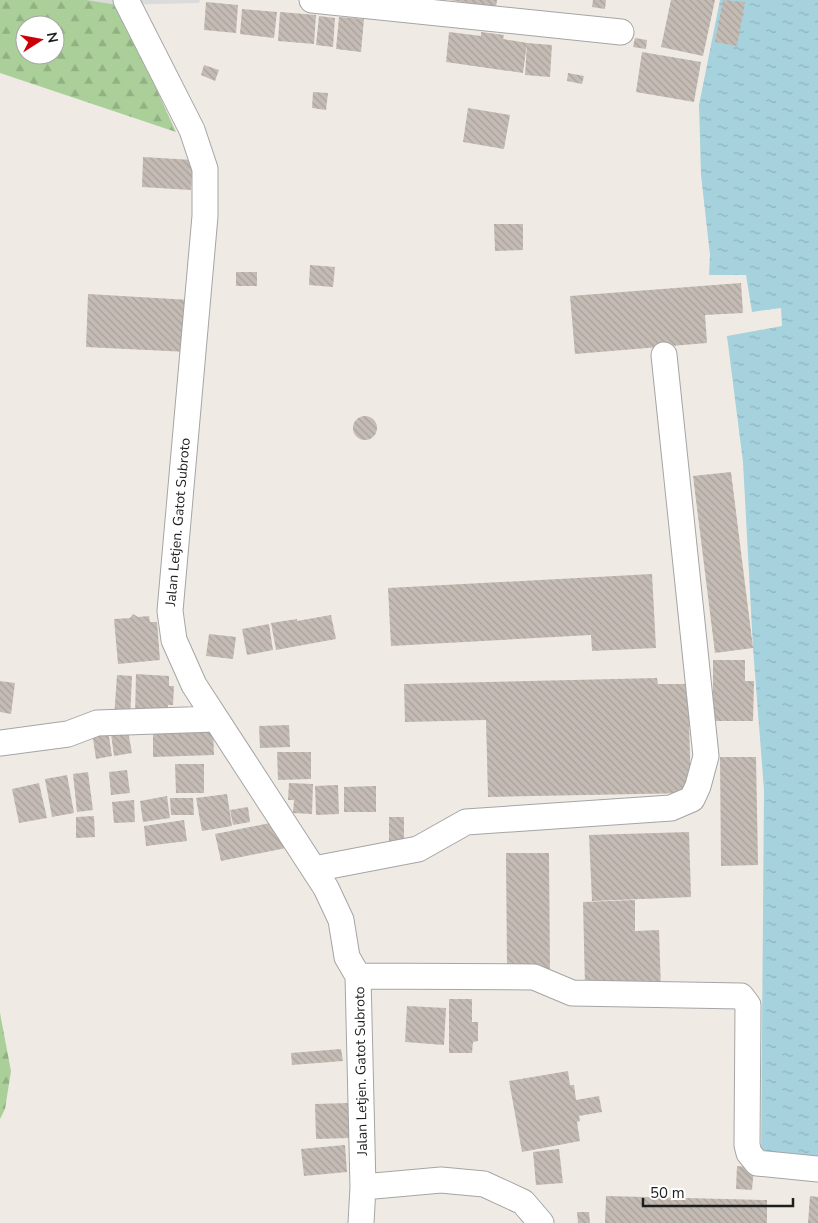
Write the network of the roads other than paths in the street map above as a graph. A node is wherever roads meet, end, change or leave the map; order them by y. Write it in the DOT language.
graph roads {
  1 [pos="126,0"];
  2 [pos="312,0"];
  3 [pos="621,32"];
  4 [pos="664,355"];
  5 [pos="215,719"];
  6 [pos="0,744"];
  7 [pos="314,870"];
  8 [pos="358,976"];
  9 [pos="818,1169"];
  10 [pos="364,1187"];
  11 [pos="361,1223"];
  12 [pos="541,1223"];
  1 -- 5 [label="street, Jalan Letjen. Gatot Subroto"];
  2 -- 3 [label="street"];
  4 -- 7 [label="street"];
  5 -- 6 [label="street"];
  5 -- 7 [label="street, Jalan Letjen. Gatot Subroto"];
  7 -- 8 [label="street, Jalan Letjen. Gatot Subroto"];
  8 -- 9 [label="street"];
  8 -- 10 [label="street, Jalan Letjen. Gatot Subroto"];
  10 -- 11 [label="street, Jalan Letjen. Gatot Subroto"];
  10 -- 12 [label="street"];
}
